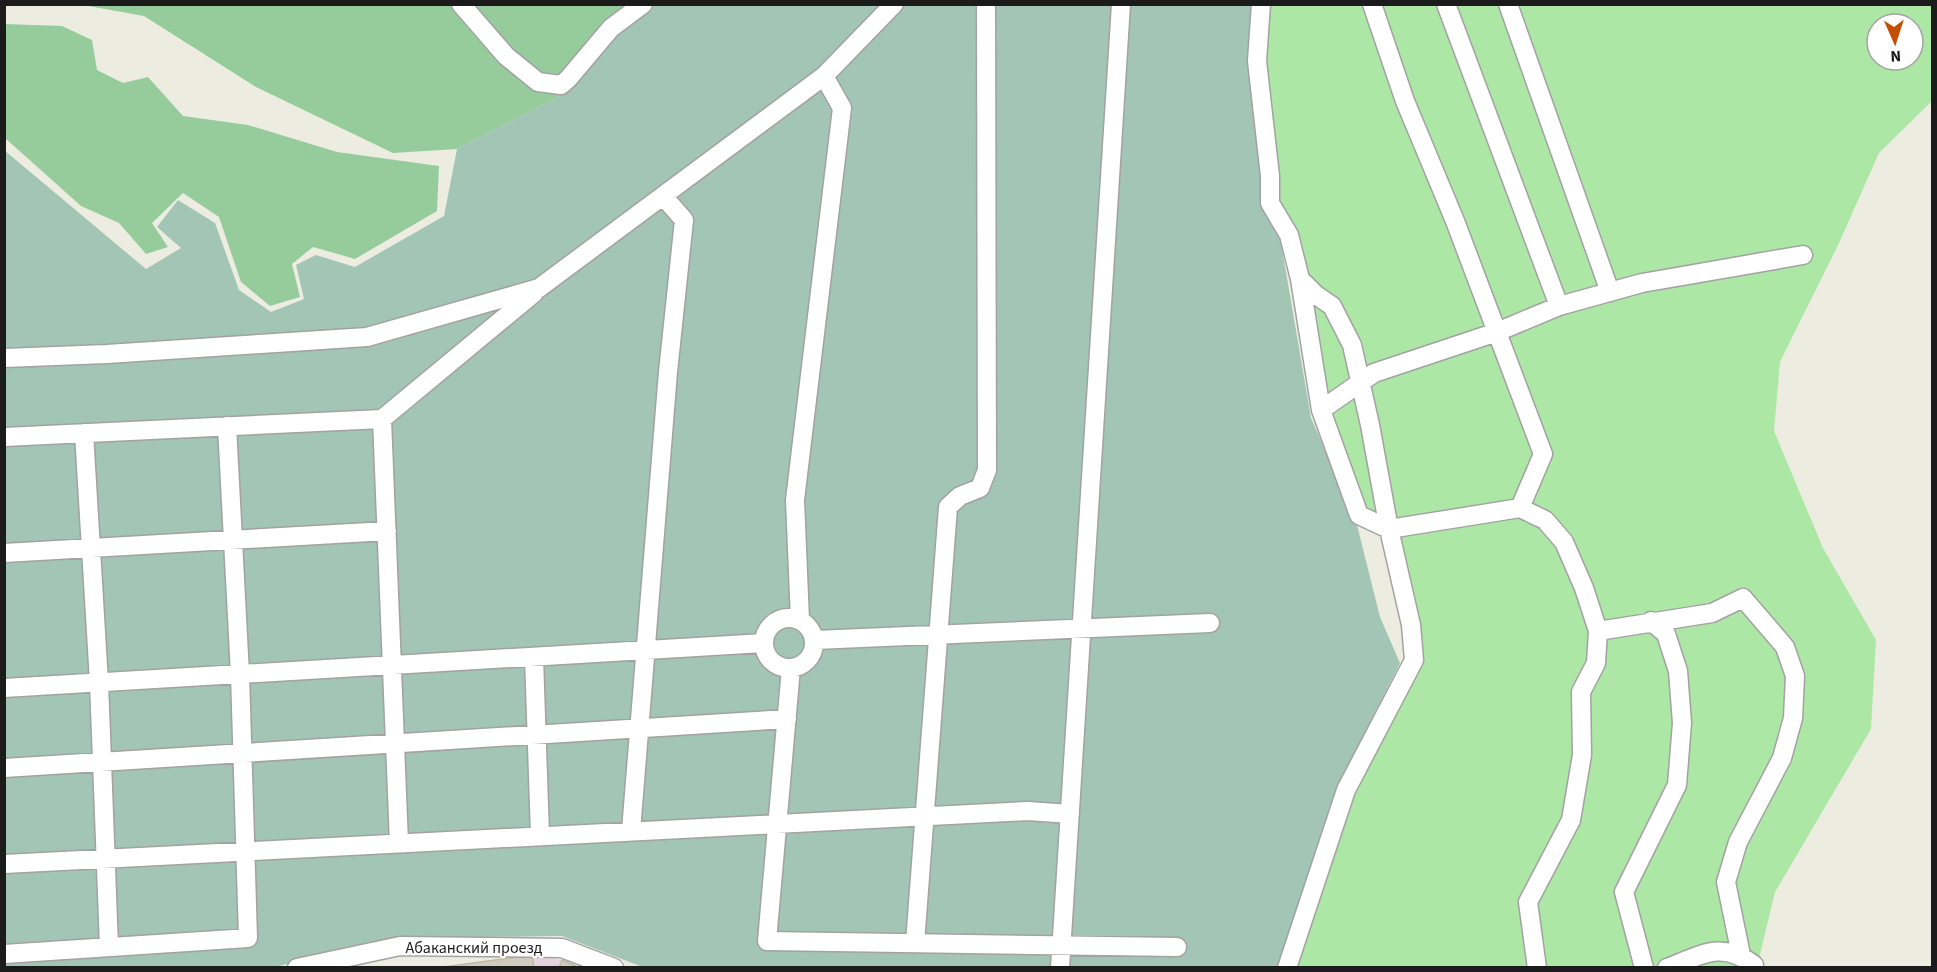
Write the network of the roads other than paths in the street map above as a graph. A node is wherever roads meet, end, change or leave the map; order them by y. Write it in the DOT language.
graph roads {
  1 [pos="461,4"];
  2 [pos="643,4"];
  3 [pos="894,4"];
  4 [pos="986,4"];
  5 [pos="1121,4"];
  6 [pos="1261,4"];
  7 [pos="1372,4"];
  8 [pos="1446,4"];
  9 [pos="1508,4"];
  10 [pos="824,76"];
  11 [pos="663,196"];
  12 [pos="1803,255"];
  13 [pos="1300,279"];
  14 [pos="539,288"];
  15 [pos="1610,292"];
  16 [pos="1559,306"];
  17 [pos="1497,332"];
  18 [pos="4,358"];
  19 [pos="1360,382"];
  20 [pos="1321,410"];
  21 [pos="382,419"];
  22 [pos="227,426"];
  23 [pos="84,433"];
  24 [pos="4,437"];
  25 [pos="1520,508"];
  26 [pos="1389,529"];
  27 [pos="387,531"];
  28 [pos="233,539"];
  29 [pos="90,548"];
  30 [pos="4,553"];
  31 [pos="800,620"];
  32 [pos="1651,621"];
  33 [pos="1210,623"];
  34 [pos="1082,628"];
  35 [pos="1598,631"];
  36 [pos="939,634"];
  37 [pos="815,640"];
  38 [pos="764,643"];
  39 [pos="646,650"];
  40 [pos="534,657"];
  41 [pos="392,665"];
  42 [pos="791,668"];
  43 [pos="240,674"];
  44 [pos="99,682"];
  45 [pos="4,688"];
  46 [pos="787,719"];
  47 [pos="640,728"];
  48 [pos="537,735"];
  49 [pos="395,744"];
  50 [pos="242,753"];
  51 [pos="102,762"];
  52 [pos="4,768"];
  53 [pos="1070,814"];
  54 [pos="925,816"];
  55 [pos="777,823"];
  56 [pos="631,831"];
  57 [pos="540,835"];
  58 [pos="399,843"];
  59 [pos="245,851"];
  60 [pos="106,858"];
  61 [pos="4,864"];
  62 [pos="915,943"];
  63 [pos="1062,945"];
  64 [pos="110,947"];
  65 [pos="1177,947"];
  66 [pos="4,954"];
  67 [pos="297,968"];
  68 [pos="614,968"];
  69 [pos="1060,968"];
  70 [pos="1287,968"];
  71 [pos="1537,968"];
  72 [pos="1644,968"];
  73 [pos="1667,968"];
  1 -- 2 [label="lane"];
  3 -- 10 [label="lane"];
  4 -- 36 [label="lane"];
  5 -- 34 [label="lane"];
  6 -- 13 [label="lane"];
  7 -- 17 [label="lane"];
  8 -- 16 [label="lane"];
  9 -- 15 [label="lane"];
  10 -- 11 [label="lane"];
  10 -- 31 [label="lane"];
  11 -- 14 [label="lane"];
  11 -- 39 [label="lane"];
  12 -- 15 [label="lane"];
  13 -- 19 [label="lane"];
  13 -- 20 [label="lane"];
  14 -- 18 [label="lane"];
  14 -- 21 [label="lane"];
  15 -- 16 [label="lane"];
  16 -- 17 [label="lane"];
  17 -- 19 [label="lane"];
  17 -- 25 [label="lane"];
  19 -- 20 [label="lane"];
  19 -- 26 [label="lane"];
  20 -- 26 [label="lane"];
  21 -- 22 [label="lane"];
  21 -- 27 [label="lane"];
  22 -- 23 [label="lane"];
  22 -- 28 [label="lane"];
  23 -- 24 [label="lane"];
  23 -- 29 [label="lane"];
  25 -- 26 [label="lane"];
  25 -- 35 [label="lane"];
  26 -- 70 [label="lane"];
  27 -- 28 [label="lane"];
  27 -- 41 [label="lane"];
  28 -- 29 [label="lane"];
  28 -- 43 [label="lane"];
  29 -- 30 [label="lane"];
  29 -- 44 [label="lane"];
  31 -- 37 [label="lane"];
  31 -- 38 [label="lane"];
  32 -- 35 [label="lane"];
  32 -- 72 [label="lane"];
  32 -- 73 [label="lane"];
  33 -- 34 [label="lane"];
  34 -- 36 [label="lane"];
  34 -- 53 [label="lane"];
  35 -- 71 [label="lane"];
  36 -- 37 [label="lane"];
  36 -- 54 [label="lane"];
  37 -- 42 [label="lane"];
  38 -- 39 [label="lane"];
  38 -- 42 [label="lane"];
  39 -- 40 [label="lane"];
  39 -- 47 [label="lane"];
  40 -- 41 [label="lane"];
  40 -- 48 [label="lane"];
  41 -- 43 [label="lane"];
  41 -- 49 [label="lane"];
  42 -- 46 [label="lane"];
  43 -- 44 [label="lane"];
  43 -- 50 [label="lane"];
  44 -- 45 [label="lane"];
  44 -- 51 [label="lane"];
  46 -- 47 [label="lane"];
  46 -- 55 [label="lane"];
  47 -- 48 [label="lane"];
  47 -- 56 [label="lane"];
  48 -- 49 [label="lane"];
  48 -- 57 [label="lane"];
  49 -- 50 [label="lane"];
  49 -- 58 [label="lane"];
  50 -- 51 [label="lane"];
  50 -- 59 [label="lane"];
  51 -- 52 [label="lane"];
  51 -- 60 [label="lane"];
  53 -- 54 [label="lane"];
  53 -- 63 [label="lane"];
  54 -- 55 [label="lane"];
  54 -- 62 [label="lane"];
  55 -- 56 [label="lane"];
  55 -- 62 [label="lane"];
  56 -- 57 [label="lane"];
  57 -- 58 [label="lane"];
  58 -- 59 [label="lane"];
  59 -- 60 [label="lane"];
  59 -- 64 [label="lane"];
  60 -- 61 [label="lane"];
  60 -- 64 [label="lane"];
  62 -- 63 [label="lane"];
  63 -- 65 [label="lane"];
  63 -- 69 [label="lane"];
  64 -- 66 [label="lane"];
  67 -- 68 [label="lane, Абаканский проезд"];
}
